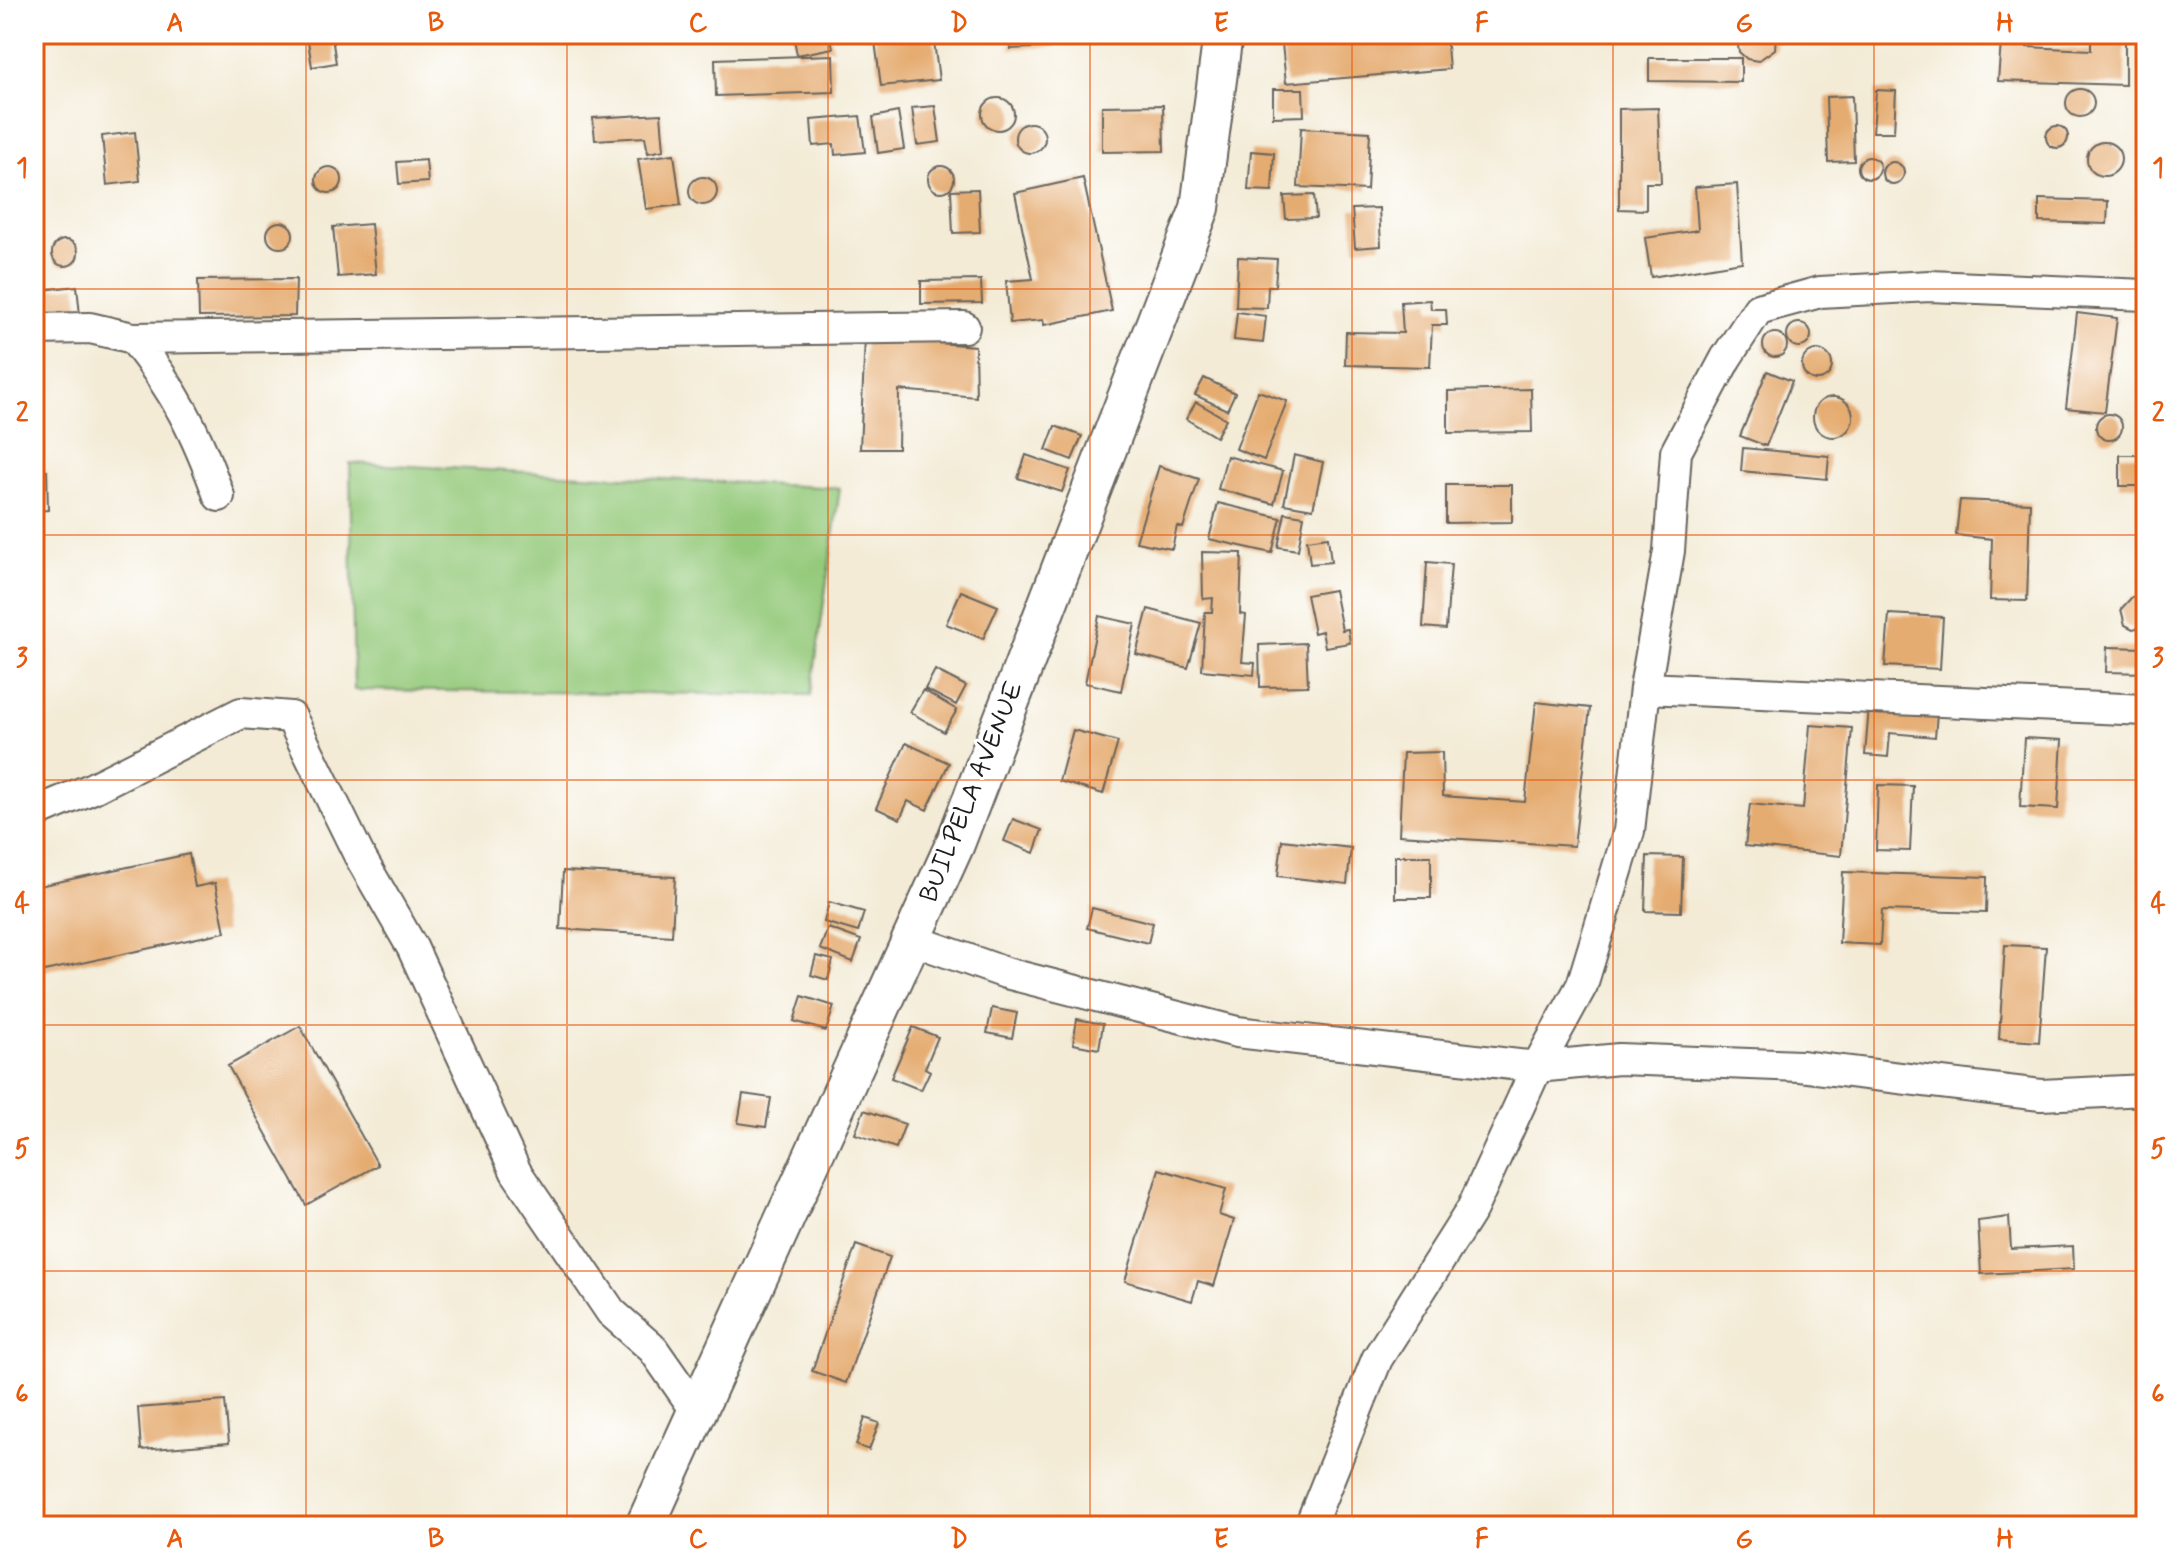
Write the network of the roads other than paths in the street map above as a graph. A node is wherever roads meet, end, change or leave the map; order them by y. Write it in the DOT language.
graph roads {
  1 [pos="1223,34"];
  2 [pos="2146,295"];
  3 [pos="964,327"];
  4 [pos="34,329"];
  5 [pos="133,338"];
  6 [pos="219,496"];
  7 [pos="1645,688"];
  8 [pos="2146,710"];
  9 [pos="34,813"];
  10 [pos="910,939"];
  11 [pos="1537,1067"];
  12 [pos="2146,1090"];
  13 [pos="697,1412"];
  14 [pos="645,1526"];
  15 [pos="1310,1526"];
  1 -- 10 [label="street, BUILPELA AVENUE"];
  2 -- 7 [label="street"];
  3 -- 5 [label="street"];
  4 -- 5 [label="street"];
  5 -- 6 [label="street"];
  7 -- 8 [label="street"];
  7 -- 11 [label="street"];
  9 -- 13 [label="street"];
  10 -- 11 [label="street"];
  10 -- 13 [label="street, BUILPELA AVENUE"];
  11 -- 12 [label="street"];
  11 -- 15 [label="street"];
  13 -- 14 [label="street, BUILPELA AVENUE"];
}
